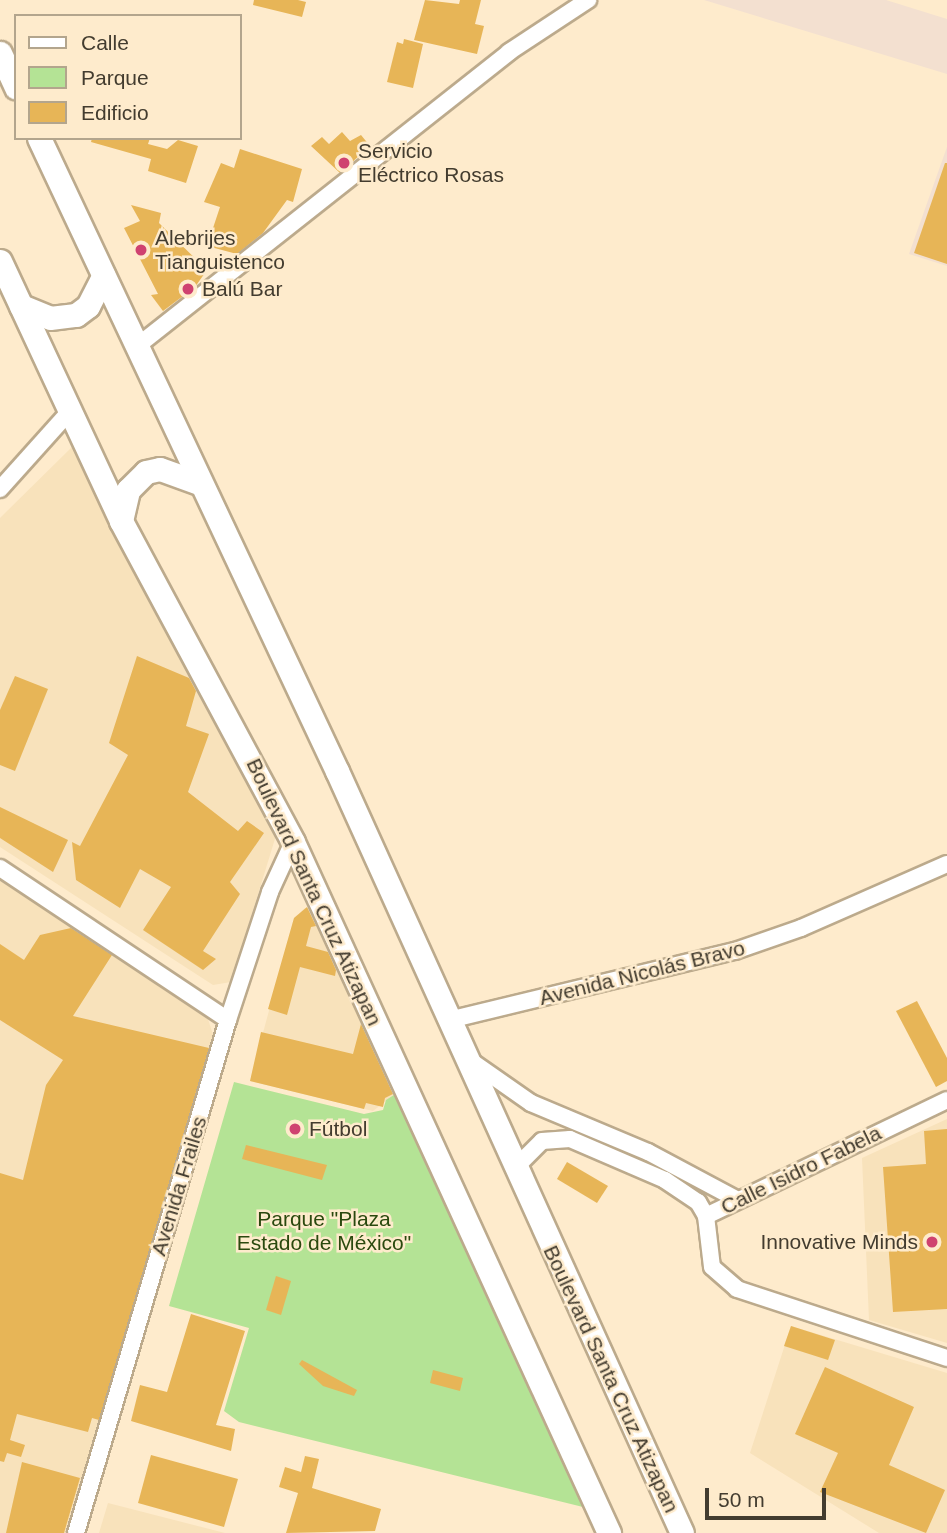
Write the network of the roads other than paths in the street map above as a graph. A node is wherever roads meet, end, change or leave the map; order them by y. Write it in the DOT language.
graph roads {
  1 [pos="588,0"];
  2 [pos="0,53"];
  3 [pos="14,83"];
  4 [pos="40,140"];
  5 [pos="0,261"];
  6 [pos="103,276"];
  7 [pos="21,306"];
  8 [pos="135,347"];
  9 [pos="69,412"];
  10 [pos="199,483"];
  11 [pos="0,489"];
  12 [pos="121,521"];
  13 [pos="293,842"];
  14 [pos="947,864"];
  15 [pos="0,867"];
  16 [pos="228,1020"];
  17 [pos="449,1020"];
  18 [pos="465,1057"];
  19 [pos="947,1100"];
  20 [pos="515,1168"];
  21 [pos="738,1200"];
  22 [pos="706,1216"];
  23 [pos="947,1358"];
  24 [pos="76,1533"];
  25 [pos="609,1533"];
  26 [pos="682,1533"];
  1 -- 8 [label="street"];
  2 -- 3 [label="main road"];
  4 -- 6 [label="main road"];
  5 -- 7 [label="main road, Boulevard Santa Cruz Atizapan"];
  6 -- 7 [label="main road"];
  6 -- 8 [label="main road, Boulevard Santa Cruz Atizapan"];
  7 -- 9 [label="main road, Boulevard Santa Cruz Atizapan"];
  8 -- 10 [label="main road, Boulevard Santa Cruz Atizapan"];
  9 -- 11 [label="street"];
  9 -- 12 [label="main road, Boulevard Santa Cruz Atizapan"];
  10 -- 12 [label="main road"];
  10 -- 17 [label="main road, Boulevard Santa Cruz Atizapan"];
  12 -- 13 [label="main road, Boulevard Santa Cruz Atizapan"];
  13 -- 16 [label="street, Avenida Frailes"];
  13 -- 25 [label="main road, Boulevard Santa Cruz Atizapan"];
  14 -- 17 [label="street, Avenida Nicolás Bravo"];
  15 -- 16 [label="street"];
  16 -- 24 [label="street, Avenida Frailes"];
  17 -- 18 [label="main road, Boulevard Santa Cruz Atizapan"];
  18 -- 20 [label="main road, Boulevard Santa Cruz Atizapan"];
  18 -- 21 [label="street"];
  19 -- 21 [label="street, Calle Isidro Fabela"];
  20 -- 22 [label="street"];
  20 -- 26 [label="main road, Boulevard Santa Cruz Atizapan"];
  21 -- 22 [label="street, Calle Isidro Fabela"];
  22 -- 23 [label="street, Calle Isidro Fabela"];
}
